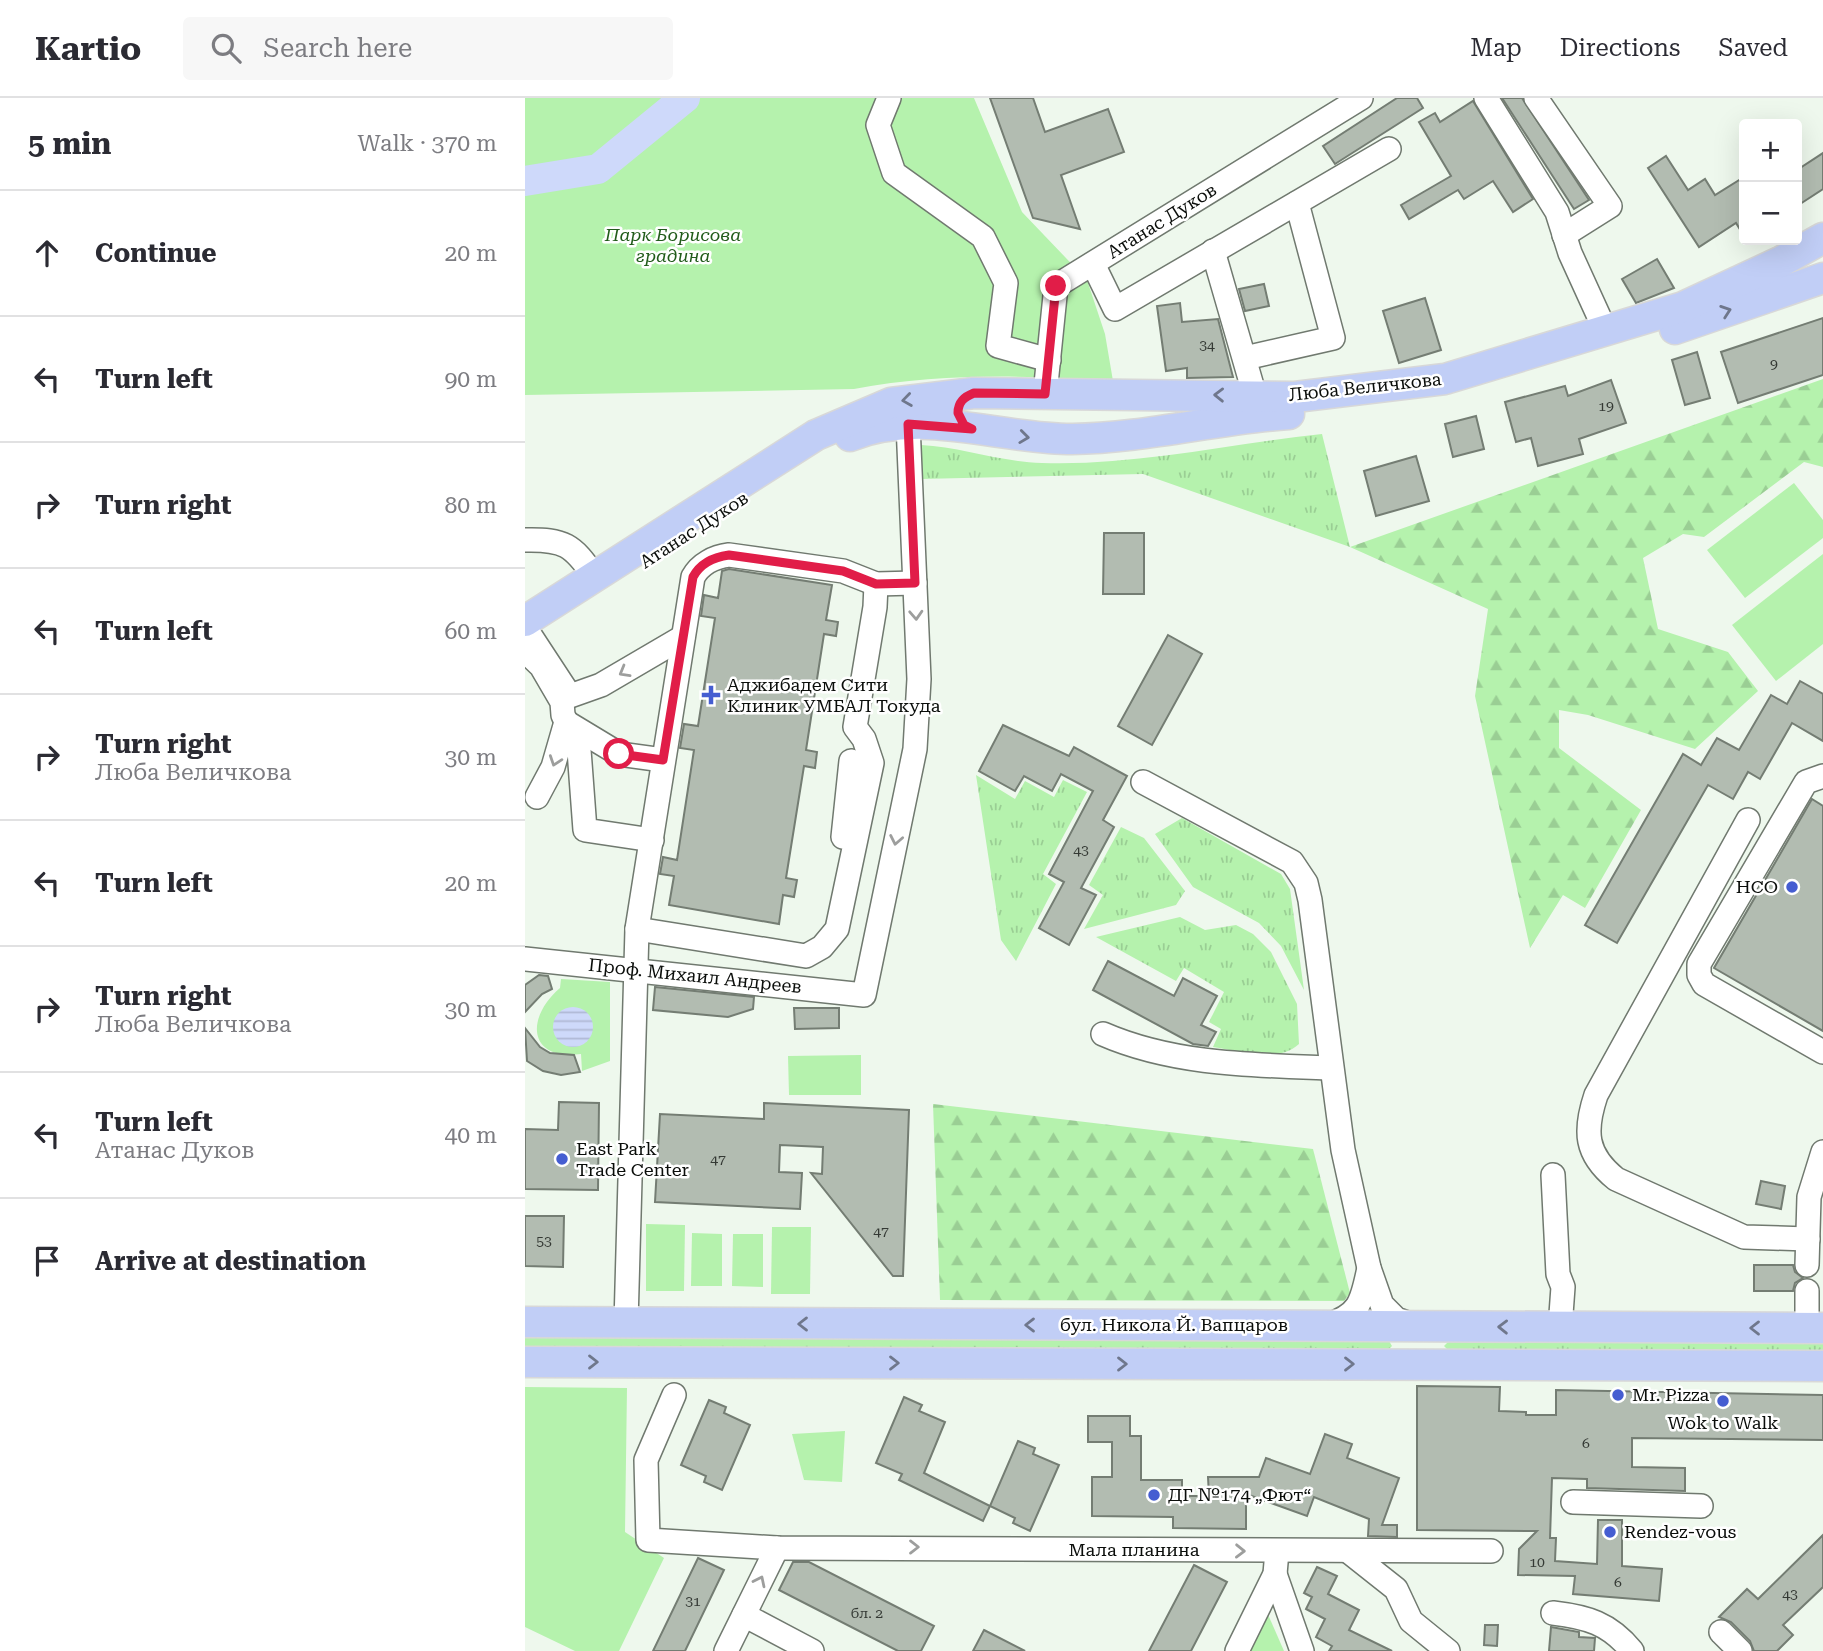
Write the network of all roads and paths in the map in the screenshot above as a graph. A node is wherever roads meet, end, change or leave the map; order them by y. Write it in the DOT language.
graph roads {
  1 [pos="889,98"];
  2 [pos="1361,98"];
  3 [pos="1486,98"];
  4 [pos="1536,98"];
  5 [pos="1389,149"];
  6 [pos="1297,203"];
  7 [pos="1564,235"];
  8 [pos="1823,238"];
  9 [pos="1213,251"];
  10 [pos="1093,264"];
  11 [pos="1823,278"];
  12 [pos="1606,332"];
  13 [pos="1245,358"];
  14 [pos="1049,360"];
  15 [pos="974,393"];
  16 [pos="1058,394"];
  17 [pos="1255,396"];
  18 [pos="842,421"];
  19 [pos="908,424"];
  20 [pos="972,429"];
  21 [pos="1072,439"];
  22 [pos="525,540"];
  23 [pos="594,576"];
  24 [pos="915,583"];
  25 [pos="876,584"];
  26 [pos="683,637"];
  27 [pos="527,640"];
  28 [pos="565,719"];
  29 [pos="663,760"];
  30 [pos="851,761"];
  31 [pos="1823,776"];
  32 [pos="1143,782"];
  33 [pos="537,797"];
  34 [pos="1748,820"];
  35 [pos="652,840"];
  36 [pos="637,929"];
  37 [pos="814,952"];
  38 [pos="525,959"];
  39 [pos="638,970"];
  40 [pos="801,988"];
  41 [pos="1103,1034"];
  42 [pos="1823,1052"];
  43 [pos="1331,1068"];
  44 [pos="1823,1152"];
  45 [pos="1553,1175"];
  46 [pos="1808,1239"];
  47 [pos="1807,1265"];
  48 [pos="1369,1268"];
  49 [pos="1807,1290"];
  50 [pos="1560,1319"];
  51 [pos="525,1322"];
  52 [pos="626,1323"];
  53 [pos="1325,1326"];
  54 [pos="1417,1326"];
  55 [pos="1815,1328"];
  56 [pos="525,1362"];
  57 [pos="1417,1364"];
  58 [pos="1823,1366"];
  59 [pos="674,1395"];
  60 [pos="1573,1502"];
  61 [pos="1701,1506"];
  62 [pos="777,1548"];
  63 [pos="1277,1551"];
  64 [pos="1348,1551"];
  65 [pos="1491,1551"];
  66 [pos="1275,1574"];
  67 [pos="1553,1613"];
  68 [pos="744,1615"];
  69 [pos="1721,1632"];
  70 [pos="726,1651"];
  71 [pos="812,1651"];
  72 [pos="1237,1651"];
  73 [pos="1302,1651"];
  74 [pos="1448,1651"];
  75 [pos="1632,1651"];
  76 [pos="1740,1651"];
  1 -- 14 [label="street"];
  2 -- 10 [label="street, Атанас Дуков"];
  3 -- 7 [label="street"];
  4 -- 7 [label="street"];
  5 -- 6 [label="street"];
  6 -- 9 [label="street"];
  6 -- 13 [label="street"];
  7 -- 12 [label="street"];
  8 -- 12 [label="main road, Люба Величкова"];
  9 -- 10 [label="street"];
  9 -- 13 [label="street"];
  10 -- 14 [label="street, Атанас Дуков"];
  21 -- 11 [label="main road, Люба Величкова, one-way"];
  12 -- 17 [label="main road, Люба Величкова"];
  13 -- 17 [label="street"];
  14 -- 16 [label="street, Атанас Дуков"];
  15 -- 16 [label="main road, Люба Величкова"];
  15 -- 18 [label="main road, Люба Величкова, one-way"];
  15 -- 20 [label="main road"];
  17 -- 16 [label="main road, Люба Величкова, one-way"];
  16 -- 21 [label="main road"];
  18 -- 23 [label="main road, Атанас Дуков"];
  19 -- 20 [label="main road, Люба Величкова"];
  19 -- 24 [label="street"];
  19 -- 27 [label="main road, Атанас Дуков"];
  20 -- 21 [label="main road, Люба Величкова, one-way"];
  22 -- 23 [label="street"];
  23 -- 27 [label="main road, Атанас Дуков"];
  24 -- 25 [label="street"];
  24 -- 40 [label="street, Проф. Михаил Андреев, one-way"];
  25 -- 26 [label="street"];
  25 -- 37 [label="street"];
  26 -- 27 [label="street, one-way"];
  26 -- 29 [label="street"];
  27 -- 28 [label="street"];
  28 -- 29 [label="street"];
  28 -- 33 [label="street, one-way"];
  28 -- 35 [label="street"];
  29 -- 35 [label="street"];
  30 -- 37 [label="street"];
  31 -- 42 [label="street"];
  32 -- 43 [label="street"];
  34 -- 46 [label="street"];
  35 -- 36 [label="street"];
  36 -- 37 [label="street"];
  36 -- 39 [label="street"];
  37 -- 40 [label="street"];
  38 -- 39 [label="street, Проф. Михаил Андреев"];
  39 -- 40 [label="street, Проф. Михаил Андреев"];
  39 -- 52 [label="street"];
  41 -- 43 [label="street"];
  43 -- 48 [label="street"];
  44 -- 46 [label="street"];
  45 -- 50 [label="street"];
  46 -- 47 [label="street"];
  48 -- 53 [label="street"];
  48 -- 54 [label="street"];
  49 -- 55 [label="street"];
  50 -- 54 [label="main road, бул. Никола Й. Вапцаров, one-way"];
  55 -- 50 [label="main road, бул. Никола Й. Вапцаров, one-way"];
  51 -- 52 [label="main road, бул. Никола Й. Вапцаров"];
  53 -- 52 [label="main road, бул. Никола Й. Вапцаров, one-way"];
  53 -- 54 [label="main road, бул. Никола Й. Вапцаров"];
  54 -- 57 [label="main road"];
  56 -- 57 [label="main road, one-way"];
  57 -- 58 [label="main road"];
  59 -- 62 [label="street, Мала планина"];
  60 -- 61 [label="street"];
  62 -- 63 [label="street, Мала планина, one-way"];
  68 -- 62 [label="street, one-way"];
  63 -- 64 [label="street, Мала планина"];
  63 -- 66 [label="street"];
  64 -- 65 [label="street, Мала планина"];
  64 -- 74 [label="street"];
  66 -- 72 [label="street"];
  66 -- 73 [label="street"];
  67 -- 75 [label="street"];
  68 -- 70 [label="street"];
  68 -- 71 [label="street"];
  69 -- 76 [label="street"];
}
